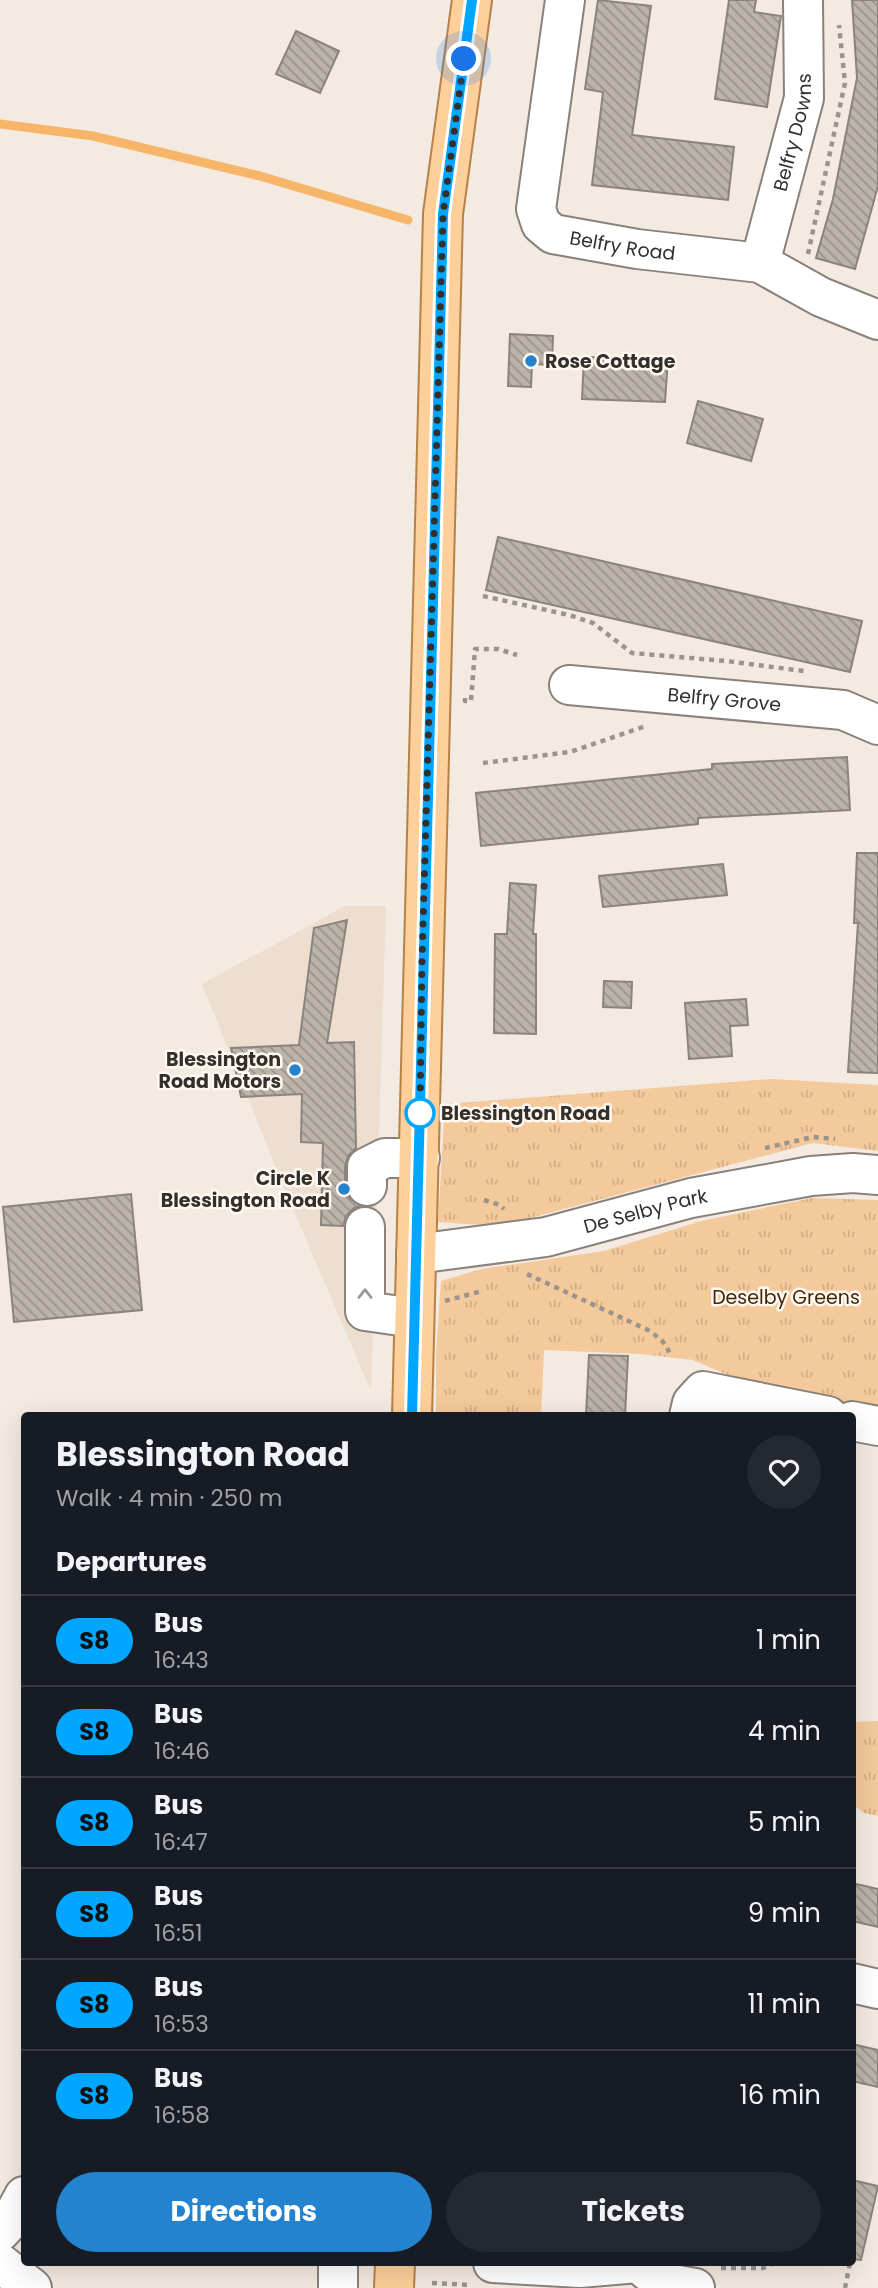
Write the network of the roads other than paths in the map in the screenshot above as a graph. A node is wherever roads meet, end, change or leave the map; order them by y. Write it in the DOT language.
graph roads {
  1 [pos="472,0"];
  2 [pos="565,0"];
  3 [pos="803,0"];
  4 [pos="760,263"];
  5 [pos="878,320"];
  6 [pos="569,685"];
  7 [pos="878,725"];
  8 [pos="419,1158"];
  9 [pos="878,1175"];
  10 [pos="368,1186"];
  11 [pos="365,1227"];
  12 [pos="416,1255"];
  13 [pos="414,1318"];
  14 [pos="412,1412"];
  15 [pos="690,1412"];
  16 [pos="808,1412"];
  17 [pos="856,1422"];
  18 [pos="878,1426"];
  19 [pos="856,1984"];
  20 [pos="878,1989"];
  21 [pos="21,2202"];
  22 [pos="0,2232"];
  23 [pos="0,2263"];
  24 [pos="338,2266"];
  25 [pos="395,2266"];
  26 [pos="558,2266"];
  27 [pos="594,2266"];
  28 [pos="642,2266"];
  29 [pos="32,2288"];
  30 [pos="338,2288"];
  31 [pos="394,2288"];
  32 [pos="695,2288"];
  1 -- 8 [label="main road"];
  2 -- 4 [label="street, Belfry Road"];
  3 -- 4 [label="street, Belfry Downs"];
  4 -- 5 [label="street, Belfry Road"];
  6 -- 7 [label="street, Belfry Grove"];
  8 -- 10 [label="street"];
  8 -- 12 [label="main road"];
  9 -- 12 [label="street, De Selby Park"];
  13 -- 11 [label="street, one-way"];
  12 -- 13 [label="main road"];
  13 -- 14 [label="main road"];
  15 -- 16 [label="street"];
  17 -- 18 [label="street"];
  19 -- 20 [label="street"];
  21 -- 22 [label="street"];
  23 -- 29 [label="street"];
  24 -- 30 [label="street"];
  25 -- 31 [label="main road"];
  26 -- 27 [label="street"];
  28 -- 32 [label="street"];
}
